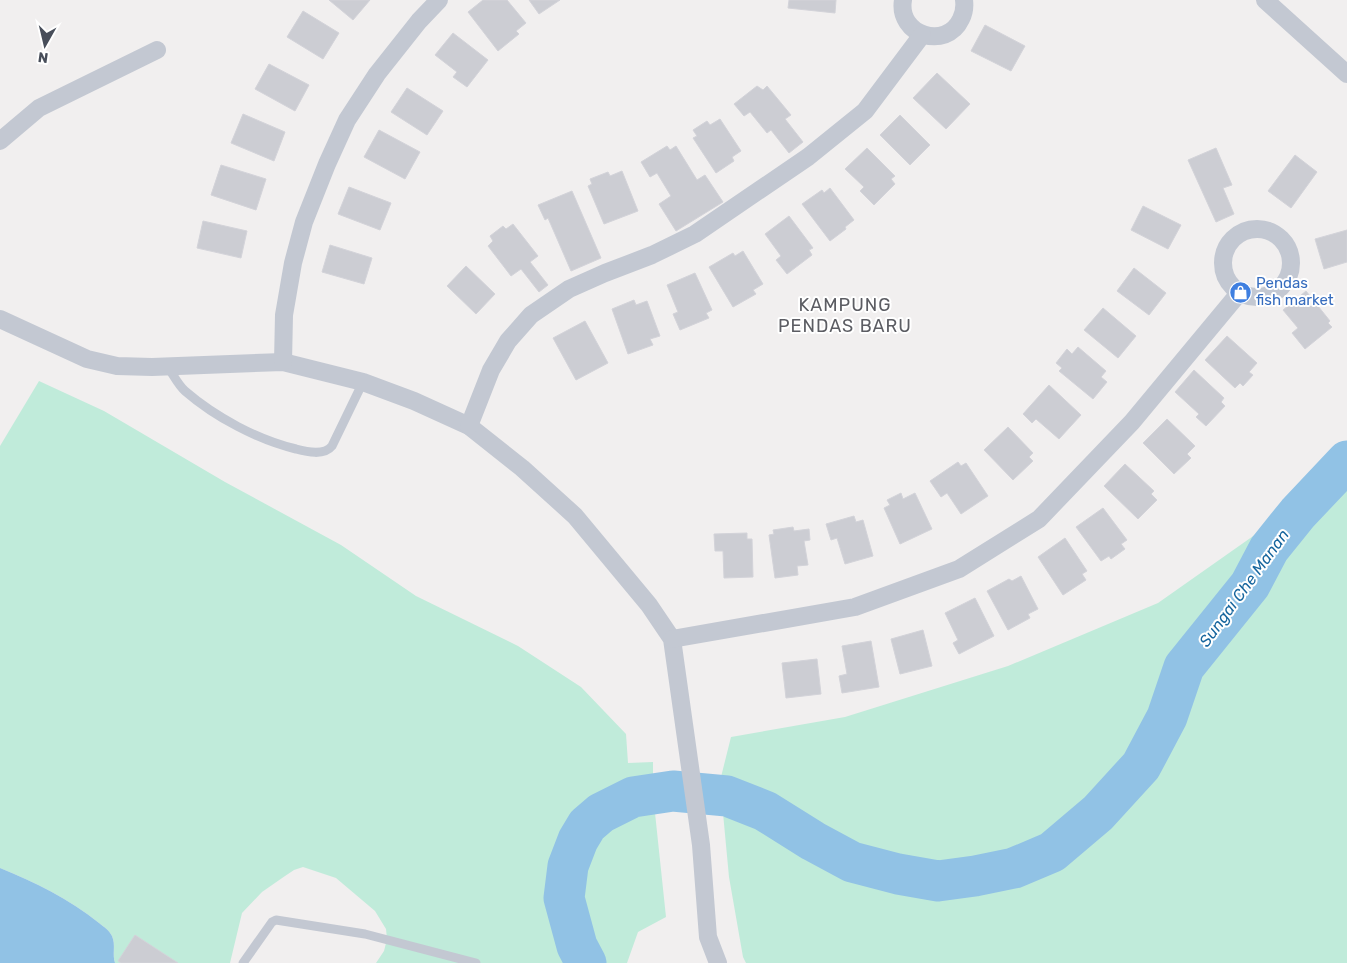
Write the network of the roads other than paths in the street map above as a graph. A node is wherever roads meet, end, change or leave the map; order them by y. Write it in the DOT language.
graph roads {
  1 [pos="439,0"];
  2 [pos="903,0"];
  3 [pos="964,0"];
  4 [pos="1265,0"];
  5 [pos="922,35"];
  6 [pos="157,50"];
  7 [pos="1347,74"];
  8 [pos="0,141"];
  9 [pos="1240,292"];
  10 [pos="0,319"];
  11 [pos="283,362"];
  12 [pos="167,366"];
  13 [pos="363,382"];
  14 [pos="469,426"];
  15 [pos="672,639"];
  16 [pos="242,963"];
  17 [pos="476,963"];
  18 [pos="718,963"];
  1 -- 11 [label="street"];
  2 -- 5 [label="street"];
  3 -- 5 [label="street"];
  4 -- 7 [label="street"];
  5 -- 14 [label="street"];
  6 -- 8 [label="street"];
  9 -- 15 [label="street"];
  10 -- 12 [label="street"];
  11 -- 12 [label="street"];
  11 -- 13 [label="street"];
  12 -- 13 [label="lane"];
  13 -- 14 [label="street"];
  14 -- 15 [label="street"];
  15 -- 18 [label="street"];
  16 -- 17 [label="lane"];
}
